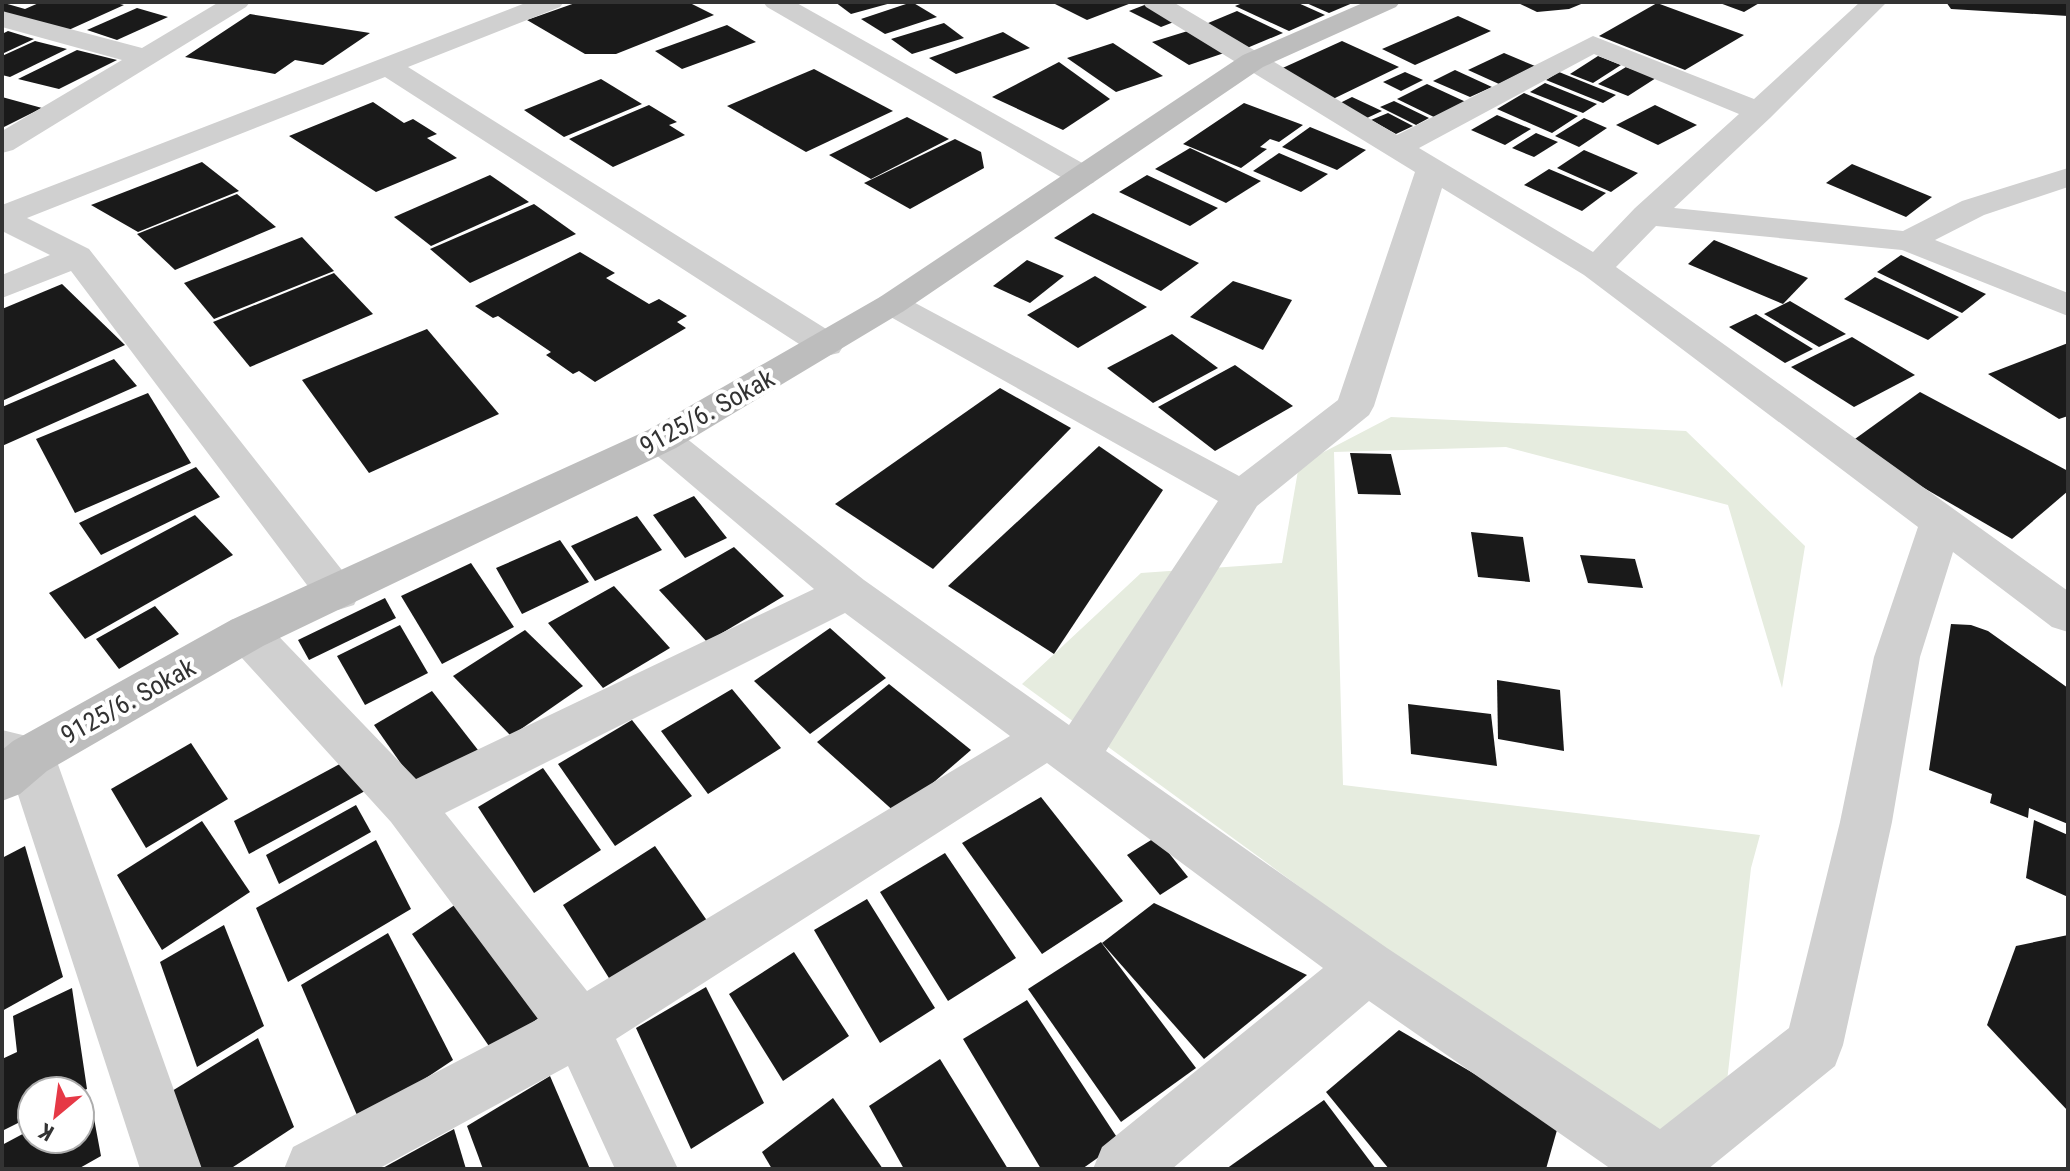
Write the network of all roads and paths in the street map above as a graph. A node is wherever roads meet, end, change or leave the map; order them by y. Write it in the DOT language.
graph roads {
  1 [pos="237,2"];
  2 [pos="551,2"];
  3 [pos="776,2"];
  4 [pos="1155,2"];
  5 [pos="1387,2"];
  6 [pos="1874,2"];
  7 [pos="2,19"];
  8 [pos="148,58"];
  9 [pos="1253,61"];
  10 [pos="389,67"];
  11 [pos="1760,112"];
  12 [pos="2,144"];
  13 [pos="1396,148"];
  14 [pos="1432,169"];
  15 [pos="1082,176"];
  16 [pos="2068,177"];
  17 [pos="1646,215"];
  18 [pos="2,217"];
  19 [pos="1908,241"];
  20 [pos="77,256"];
  21 [pos="1596,268"];
  22 [pos="2,288"];
  23 [pos="892,304"];
  24 [pos="2068,305"];
  25 [pos="826,345"];
  26 [pos="662,439"];
  27 [pos="1242,496"];
  28 [pos="1941,522"];
  29 [pos="848,592"];
  30 [pos="338,593"];
  31 [pos="2068,615"];
  32 [pos="247,633"];
  33 [pos="1063,747"];
  34 [pos="11,762"];
  35 [pos="409,806"];
  36 [pos="1367,967"];
  37 [pos="580,1028"];
  38 [pos="1662,1168"];
  39 [pos="171,1169"];
  40 [pos="315,1169"];
  41 [pos="647,1169"];
  42 [pos="1124,1169"];
  1 -- 8 [label="street"];
  2 -- 10 [label="street"];
  3 -- 15 [label="street"];
  4 -- 9 [label="street"];
  5 -- 9 [label="main road, 9125/6. Sokak"];
  6 -- 11 [label="street"];
  7 -- 8 [label="street"];
  8 -- 12 [label="street"];
  9 -- 13 [label="street"];
  9 -- 15 [label="main road, 9125/6. Sokak"];
  10 -- 18 [label="street"];
  10 -- 25 [label="street"];
  11 -- 13 [label="street"];
  11 -- 17 [label="street"];
  13 -- 14 [label="street"];
  14 -- 21 [label="street"];
  14 -- 27 [label="street"];
  15 -- 23 [label="main road, 9125/6. Sokak"];
  16 -- 19 [label="street"];
  17 -- 19 [label="street"];
  17 -- 21 [label="street"];
  18 -- 20 [label="street"];
  19 -- 24 [label="street"];
  20 -- 22 [label="street"];
  20 -- 30 [label="street"];
  21 -- 28 [label="street"];
  23 -- 25 [label="main road, 9125/6. Sokak"];
  23 -- 27 [label="street"];
  25 -- 26 [label="main road, 9125/6. Sokak"];
  26 -- 29 [label="street"];
  26 -- 30 [label="main road, 9125/6. Sokak"];
  27 -- 33 [label="street"];
  28 -- 31 [label="street"];
  28 -- 38 [label="street"];
  29 -- 33 [label="street"];
  29 -- 35 [label="street"];
  30 -- 32 [label="main road, 9125/6. Sokak"];
  32 -- 34 [label="main road, 9125/6. Sokak"];
  32 -- 35 [label="street"];
  33 -- 36 [label="street"];
  33 -- 37 [label="street"];
  34 -- 39 [label="street"];
  35 -- 37 [label="street"];
  36 -- 38 [label="street"];
  36 -- 42 [label="street"];
  37 -- 40 [label="street"];
  37 -- 41 [label="street"];
}
